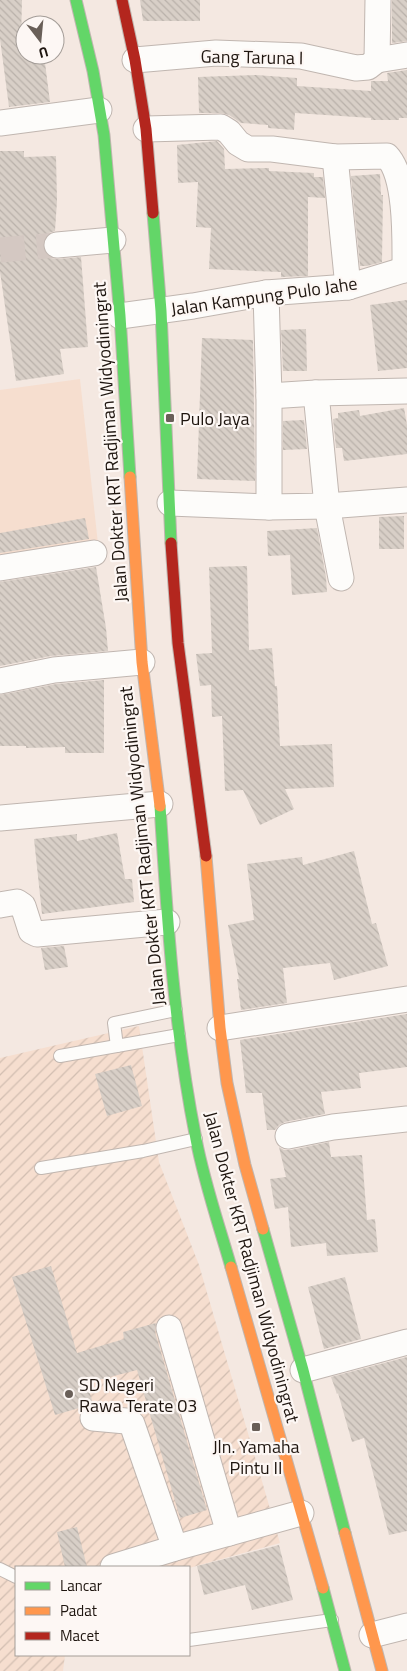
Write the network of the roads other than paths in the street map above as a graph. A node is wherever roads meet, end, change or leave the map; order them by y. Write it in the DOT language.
graph roads {
  1 [pos="76,0"];
  2 [pos="122,0"];
  3 [pos="378,0"];
  4 [pos="407,55"];
  5 [pos="135,60"];
  6 [pos="372,63"];
  7 [pos="99,110"];
  8 [pos="0,123"];
  9 [pos="146,129"];
  10 [pos="335,157"];
  11 [pos="406,193"];
  12 [pos="113,240"];
  13 [pos="56,245"];
  14 [pos="406,269"];
  15 [pos="348,287"];
  16 [pos="266,293"];
  17 [pos="161,310"];
  18 [pos="120,316"];
  19 [pos="407,391"];
  20 [pos="316,393"];
  21 [pos="269,396"];
  22 [pos="407,500"];
  23 [pos="170,503"];
  24 [pos="327,506"];
  25 [pos="269,507"];
  26 [pos="94,553"];
  27 [pos="0,568"];
  28 [pos="340,578"];
  29 [pos="142,662"];
  30 [pos="0,681"];
  31 [pos="160,804"];
  32 [pos="0,818"];
  33 [pos="0,905"];
  34 [pos="166,922"];
  35 [pos="407,999"];
  36 [pos="176,1010"];
  37 [pos="220,1028"];
  38 [pos="178,1035"];
  39 [pos="117,1046"];
  40 [pos="60,1056"];
  41 [pos="407,1118"];
  42 [pos="288,1136"];
  43 [pos="196,1139"];
  44 [pos="41,1168"];
  45 [pos="168,1328"];
  46 [pos="407,1342"];
  47 [pos="303,1370"];
  48 [pos="93,1418"];
  49 [pos="301,1513"];
  50 [pos="229,1533"];
  51 [pos="176,1548"];
  52 [pos="116,1566"];
  53 [pos="0,1568"];
  54 [pos="15,1576"];
  55 [pos="332,1620"];
  56 [pos="407,1626"];
  57 [pos="372,1635"];
  58 [pos="190,1640"];
  59 [pos="345,1671"];
  60 [pos="382,1671"];
  1 -- 7 [label="main road, Jalan Dokter KRT Radjiman Widyodiningrat"];
  2 -- 5 [label="main road, Jalan Dokter KRT Radjiman Widyodiningrat"];
  3 -- 6 [label="street"];
  4 -- 6 [label="street, Gang Taruna I"];
  5 -- 6 [label="street, Gang Taruna I"];
  5 -- 9 [label="main road, Jalan Dokter KRT Radjiman Widyodiningrat"];
  7 -- 8 [label="street"];
  7 -- 12 [label="main road, Jalan Dokter KRT Radjiman Widyodiningrat"];
  9 -- 10 [label="street"];
  9 -- 17 [label="main road, Jalan Dokter KRT Radjiman Widyodiningrat"];
  10 -- 11 [label="street"];
  10 -- 15 [label="street"];
  11 -- 14 [label="street"];
  12 -- 13 [label="street"];
  12 -- 18 [label="main road, Jalan Dokter KRT Radjiman Widyodiningrat"];
  14 -- 15 [label="street, Jalan Kampung Pulo Jahe"];
  15 -- 16 [label="street, Jalan Kampung Pulo Jahe"];
  16 -- 17 [label="street, Jalan Kampung Pulo Jahe"];
  16 -- 21 [label="street"];
  17 -- 18 [label="street, Jalan Kampung Pulo Jahe"];
  17 -- 23 [label="main road, Jalan Dokter KRT Radjiman Widyodiningrat"];
  18 -- 29 [label="main road, Jalan Dokter KRT Radjiman Widyodiningrat"];
  19 -- 20 [label="street"];
  20 -- 21 [label="street"];
  20 -- 24 [label="street"];
  21 -- 25 [label="street"];
  22 -- 24 [label="street"];
  23 -- 25 [label="street"];
  23 -- 37 [label="main road, Jalan Dokter KRT Radjiman Widyodiningrat"];
  24 -- 25 [label="street"];
  24 -- 28 [label="street"];
  26 -- 27 [label="street"];
  29 -- 30 [label="street"];
  29 -- 31 [label="main road, Jalan Dokter KRT Radjiman Widyodiningrat"];
  31 -- 32 [label="street"];
  31 -- 34 [label="main road, Jalan Dokter KRT Radjiman Widyodiningrat"];
  33 -- 34 [label="street"];
  34 -- 36 [label="main road, Jalan Dokter KRT Radjiman Widyodiningrat"];
  35 -- 37 [label="street"];
  36 -- 38 [label="main road, Jalan Dokter KRT Radjiman Widyodiningrat"];
  36 -- 39 [label="lane"];
  37 -- 47 [label="main road, Jalan Dokter KRT Radjiman Widyodiningrat"];
  38 -- 39 [label="lane"];
  38 -- 43 [label="main road, Jalan Dokter KRT Radjiman Widyodiningrat"];
  39 -- 40 [label="lane"];
  41 -- 42 [label="street"];
  43 -- 44 [label="lane"];
  43 -- 49 [label="main road, Jalan Dokter KRT Radjiman Widyodiningrat"];
  45 -- 50 [label="street"];
  46 -- 47 [label="street"];
  47 -- 57 [label="main road, Jalan Dokter KRT Radjiman Widyodiningrat"];
  48 -- 51 [label="street"];
  49 -- 50 [label="street"];
  49 -- 55 [label="main road, Jalan Dokter KRT Radjiman Widyodiningrat"];
  50 -- 51 [label="street"];
  51 -- 52 [label="street"];
  53 -- 54 [label="lane"];
  55 -- 58 [label="lane"];
  55 -- 59 [label="main road, Jalan Dokter KRT Radjiman Widyodiningrat"];
  56 -- 57 [label="street"];
  57 -- 60 [label="main road, Jalan Dokter KRT Radjiman Widyodiningrat"];
}
